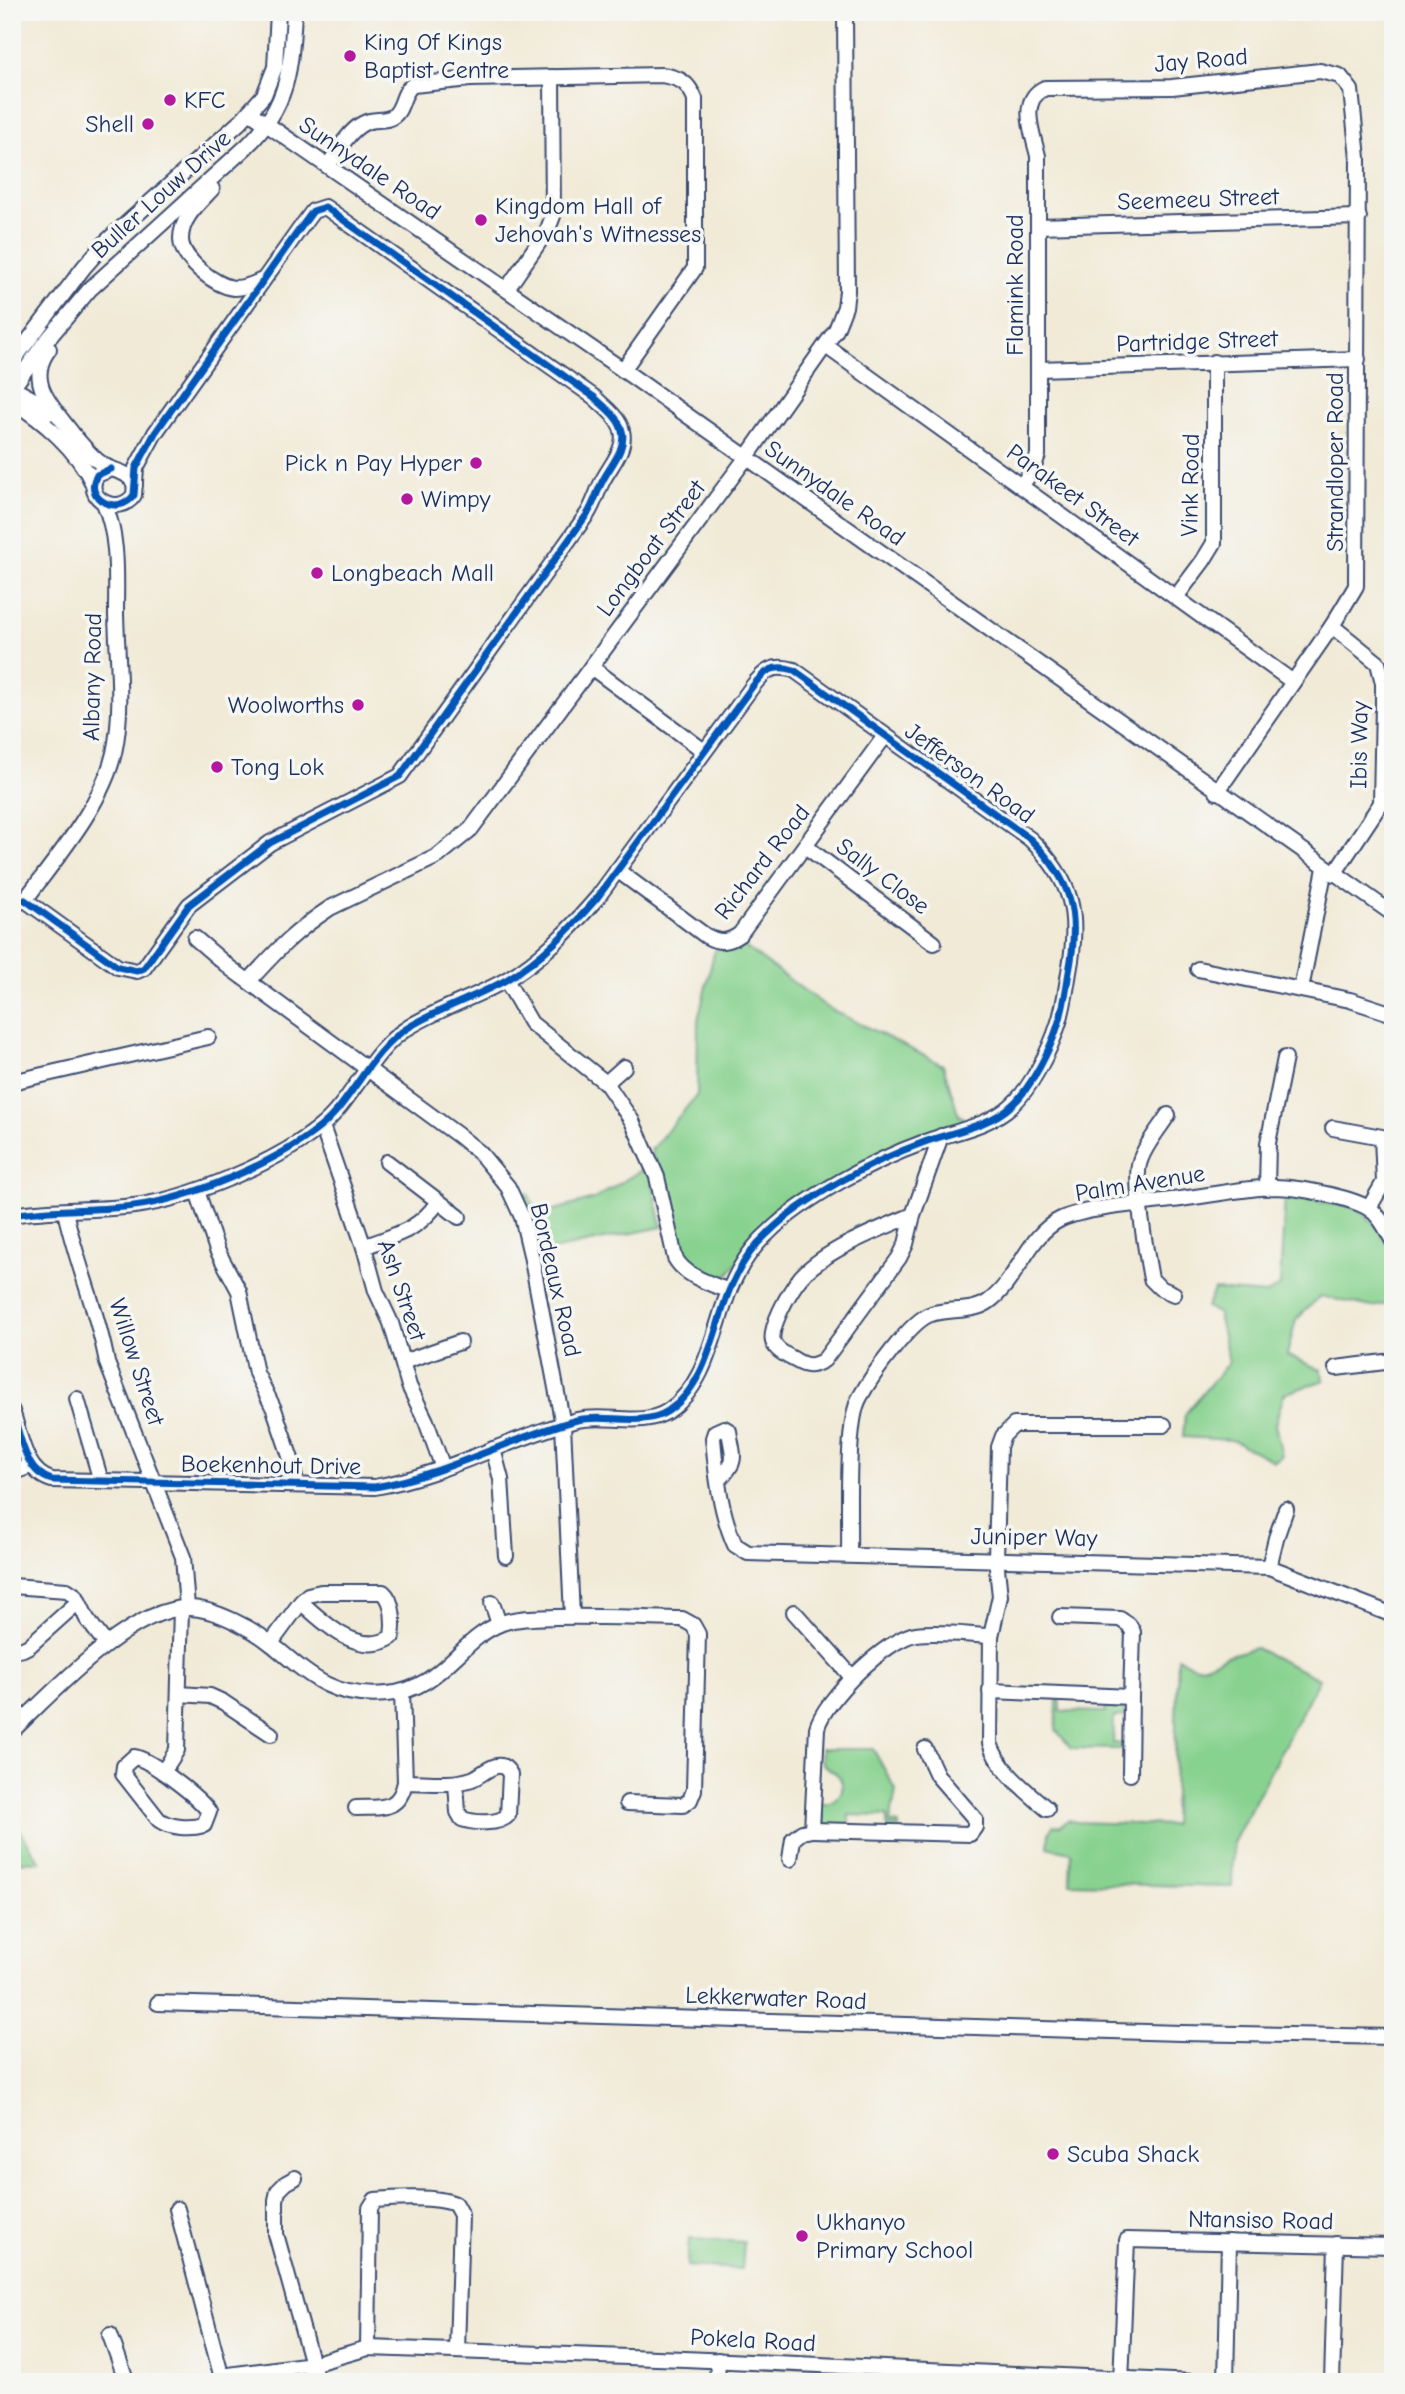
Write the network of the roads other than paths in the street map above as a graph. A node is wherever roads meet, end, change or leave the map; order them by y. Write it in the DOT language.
graph roads {
  1 [pos="278,12"];
  2 [pos="293,12"];
  3 [pos="845,12"];
  4 [pos="552,77"];
  5 [pos="1045,88"];
  6 [pos="1351,90"];
  7 [pos="249,112"];
  8 [pos="267,125"];
  9 [pos="238,154"];
  10 [pos="328,166"];
  11 [pos="1359,217"];
  12 [pos="1038,226"];
  13 [pos="123,259"];
  14 [pos="263,279"];
  15 [pos="216,282"];
  16 [pos="507,289"];
  17 [pos="234,320"];
  18 [pos="826,346"];
  19 [pos="1358,359"];
  20 [pos="12,362"];
  21 [pos="1214,362"];
  22 [pos="1038,369"];
  23 [pos="623,370"];
  24 [pos="12,389"];
  25 [pos="12,401"];
  26 [pos="155,433"];
  27 [pos="75,437"];
  28 [pos="746,458"];
  29 [pos="114,469"];
  30 [pos="93,484"];
  31 [pos="135,486"];
  32 [pos="1021,486"];
  33 [pos="129,502"];
  34 [pos="104,503"];
  35 [pos="115,542"];
  36 [pos="1176,597"];
  37 [pos="1332,626"];
  38 [pos="591,667"];
  39 [pos="1293,682"];
  40 [pos="885,736"];
  41 [pos="704,751"];
  42 [pos="1217,792"];
  43 [pos="805,846"];
  44 [pos="617,870"];
  45 [pos="1330,871"];
  46 [pos="19,902"];
  47 [pos="1393,914"];
  48 [pos="195,939"];
  49 [pos="934,943"];
  50 [pos="1198,969"];
  51 [pos="506,980"];
  52 [pos="249,981"];
  53 [pos="1301,989"];
  54 [pos="1393,1014"];
  55 [pos="208,1037"];
  56 [pos="1285,1058"];
  57 [pos="624,1067"];
  58 [pos="369,1068"];
  59 [pos="13,1081"];
  60 [pos="606,1083"];
  61 [pos="1167,1115"];
  62 [pos="321,1126"];
  63 [pos="1333,1128"];
  64 [pos="941,1136"];
  65 [pos="1387,1138"];
  66 [pos="387,1162"];
  67 [pos="1267,1188"];
  68 [pos="197,1191"];
  69 [pos="438,1202"];
  70 [pos="1140,1204"];
  71 [pos="1369,1209"];
  72 [pos="65,1212"];
  73 [pos="12,1215"];
  74 [pos="913,1215"];
  75 [pos="459,1217"];
  76 [pos="1393,1241"];
  77 [pos="364,1247"];
  78 [pos="729,1291"];
  79 [pos="1174,1294"];
  80 [pos="460,1342"];
  81 [pos="1393,1361"];
  82 [pos="403,1362"];
  83 [pos="1336,1368"];
  84 [pos="77,1399"];
  85 [pos="12,1411"];
  86 [pos="1164,1424"];
  87 [pos="563,1425"];
  88 [pos="493,1449"];
  89 [pos="31,1466"];
  90 [pos="443,1468"];
  91 [pos="12,1473"];
  92 [pos="101,1481"];
  93 [pos="152,1481"];
  94 [pos="718,1481"];
  95 [pos="296,1483"];
  96 [pos="1286,1509"];
  97 [pos="849,1554"];
  98 [pos="506,1556"];
  99 [pos="996,1559"];
  100 [pos="1269,1567"];
  101 [pos="12,1586"];
  102 [pos="78,1602"];
  103 [pos="301,1602"];
  104 [pos="492,1603"];
  105 [pos="184,1608"];
  106 [pos="794,1612"];
  107 [pos="1393,1615"];
  108 [pos="572,1616"];
  109 [pos="1060,1618"];
  110 [pos="499,1624"];
  111 [pos="991,1636"];
  112 [pos="271,1643"];
  113 [pos="106,1644"];
  114 [pos="12,1651"];
  115 [pos="852,1677"];
  116 [pos="990,1691"];
  117 [pos="402,1692"];
  118 [pos="179,1694"];
  119 [pos="1131,1697"];
  120 [pos="12,1731"];
  121 [pos="271,1734"];
  122 [pos="925,1749"];
  123 [pos="163,1772"];
  124 [pos="1130,1774"];
  125 [pos="405,1782"];
  126 [pos="456,1783"];
  127 [pos="627,1803"];
  128 [pos="356,1808"];
  129 [pos="1048,1809"];
  130 [pos="812,1829"];
  131 [pos="790,1859"];
  132 [pos="158,2003"];
  133 [pos="1393,2037"];
  134 [pos="295,2178"];
  135 [pos="177,2209"];
  136 [pos="1229,2242"];
  137 [pos="1336,2245"];
  138 [pos="1393,2246"];
  139 [pos="110,2335"];
  140 [pos="368,2348"];
  141 [pos="457,2351"];
  142 [pos="718,2360"];
  143 [pos="312,2364"];
  144 [pos="222,2379"];
  145 [pos="1121,2381"];
  146 [pos="127,2382"];
  147 [pos="317,2382"];
  148 [pos="717,2382"];
  149 [pos="1194,2382"];
  150 [pos="1226,2382"];
  151 [pos="1332,2382"];
  1 -- 7 [label="street, Buller Louw Drive"];
  2 -- 8 [label="street, Buller Louw Drive"];
  3 -- 18 [label="street, Longboat Street"];
  4 -- 10 [label="street"];
  4 -- 16 [label="street"];
  4 -- 23 [label="street"];
  5 -- 6 [label="street, Jay Road"];
  5 -- 12 [label="street, Flamink Road"];
  6 -- 11 [label="street, Strandloper Road"];
  7 -- 8 [label="street, Sunnydale Road"];
  7 -- 20 [label="street, Buller Louw Drive"];
  8 -- 9 [label="street, Buller Louw Drive"];
  8 -- 10 [label="street, Sunnydale Road"];
  9 -- 13 [label="street, Buller Louw Drive"];
  9 -- 15 [label="street"];
  10 -- 16 [label="street, Sunnydale Road"];
  11 -- 12 [label="street, Seemeeu Street"];
  11 -- 19 [label="street, Strandloper Road"];
  12 -- 22 [label="street, Flamink Road"];
  13 -- 24 [label="street, Buller Louw Drive"];
  13 -- 27 [label="street"];
  14 -- 15 [label="street"];
  14 -- 17 [label="street"];
  14 -- 46 [label="street"];
  15 -- 17 [label="street"];
  16 -- 23 [label="street, Sunnydale Road"];
  17 -- 26 [label="street"];
  18 -- 28 [label="street, Longboat Street"];
  18 -- 32 [label="street, Parakeet Street"];
  19 -- 21 [label="street, Partridge Street"];
  19 -- 37 [label="street, Strandloper Road"];
  21 -- 22 [label="street, Partridge Street"];
  21 -- 36 [label="street, Vink Road"];
  22 -- 32 [label="street, Flamink Road"];
  23 -- 28 [label="street, Sunnydale Road"];
  24 -- 27 [label="street"];
  25 -- 30 [label="street"];
  26 -- 29 [label="street"];
  26 -- 31 [label="street"];
  27 -- 29 [label="street"];
  28 -- 38 [label="street, Longboat Street"];
  28 -- 42 [label="street, Sunnydale Road"];
  29 -- 30 [label="street"];
  29 -- 31 [label="street"];
  30 -- 34 [label="street"];
  31 -- 33 [label="street"];
  32 -- 36 [label="street, Parakeet Street"];
  33 -- 34 [label="street"];
  33 -- 35 [label="street"];
  34 -- 35 [label="street"];
  35 -- 46 [label="street, Albany Road"];
  36 -- 39 [label="street, Parakeet Street"];
  37 -- 39 [label="street, Strandloper Road"];
  37 -- 45 [label="street, Ibis Way"];
  38 -- 41 [label="street"];
  38 -- 52 [label="street, Longboat Street"];
  39 -- 42 [label="street, Strandloper Road"];
  40 -- 41 [label="street, Jefferson Road"];
  40 -- 43 [label="street, Richard Road"];
  40 -- 64 [label="street, Jefferson Road"];
  41 -- 44 [label="street, Jefferson Road"];
  42 -- 45 [label="street, Sunnydale Road"];
  43 -- 44 [label="street, Richard Road"];
  43 -- 49 [label="street, Sally Close"];
  44 -- 51 [label="street, Jefferson Road"];
  45 -- 47 [label="street, Sunnydale Road"];
  45 -- 53 [label="street"];
  48 -- 52 [label="street, Bordeaux Road"];
  50 -- 53 [label="street"];
  51 -- 58 [label="street, Jefferson Road"];
  51 -- 60 [label="street"];
  52 -- 58 [label="street, Bordeaux Road"];
  53 -- 54 [label="street"];
  55 -- 59 [label="street"];
  56 -- 67 [label="street"];
  57 -- 60 [label="street"];
  58 -- 62 [label="street"];
  58 -- 87 [label="street, Bordeaux Road"];
  60 -- 78 [label="street"];
  61 -- 70 [label="street"];
  62 -- 68 [label="street"];
  62 -- 77 [label="street, Ash Street"];
  63 -- 65 [label="street"];
  64 -- 74 [label="street"];
  64 -- 78 [label="street, Jefferson Road"];
  65 -- 71 [label="street"];
  66 -- 69 [label="street"];
  67 -- 70 [label="street, Palm Avenue"];
  67 -- 71 [label="street, Palm Avenue"];
  68 -- 72 [label="street"];
  68 -- 95 [label="street"];
  69 -- 75 [label="street"];
  69 -- 77 [label="street"];
  70 -- 79 [label="street"];
  70 -- 97 [label="street, Palm Avenue"];
  71 -- 76 [label="street"];
  72 -- 73 [label="street"];
  72 -- 93 [label="street, Willow Street"];
  74 -- 74 [label="street"];
  77 -- 82 [label="street, Ash Street"];
  78 -- 87 [label="street, Jefferson Road"];
  80 -- 82 [label="street"];
  81 -- 83 [label="street"];
  82 -- 90 [label="street, Ash Street"];
  84 -- 92 [label="street"];
  85 -- 89 [label="street"];
  86 -- 99 [label="street"];
  87 -- 88 [label="street, Boekenhout Drive"];
  87 -- 108 [label="street, Bordeaux Road"];
  88 -- 90 [label="street, Boekenhout Drive"];
  88 -- 98 [label="street"];
  89 -- 91 [label="street"];
  89 -- 92 [label="street, Boekenhout Drive"];
  90 -- 95 [label="street, Boekenhout Drive"];
  92 -- 93 [label="street, Boekenhout Drive"];
  93 -- 95 [label="street, Boekenhout Drive"];
  93 -- 105 [label="street, Willow Street"];
  94 -- 97 [label="street, Juniper Way"];
  96 -- 100 [label="street"];
  97 -- 99 [label="street, Juniper Way"];
  99 -- 100 [label="street, Juniper Way"];
  99 -- 111 [label="street"];
  100 -- 107 [label="street, Juniper Way"];
  101 -- 102 [label="street"];
  102 -- 113 [label="street"];
  102 -- 114 [label="street"];
  103 -- 103 [label="street"];
  103 -- 112 [label="street"];
  104 -- 110 [label="street"];
  105 -- 112 [label="street"];
  105 -- 113 [label="street"];
  105 -- 118 [label="street, Willow Street"];
  106 -- 115 [label="street"];
  108 -- 110 [label="street"];
  108 -- 127 [label="street"];
  109 -- 119 [label="street"];
  110 -- 117 [label="street"];
  111 -- 115 [label="street"];
  111 -- 116 [label="street"];
  112 -- 117 [label="street"];
  113 -- 120 [label="street"];
  115 -- 130 [label="street"];
  116 -- 119 [label="street"];
  116 -- 129 [label="street"];
  117 -- 125 [label="street"];
  118 -- 121 [label="street"];
  118 -- 123 [label="street, Willow Street"];
  119 -- 124 [label="street"];
  122 -- 130 [label="street"];
  123 -- 123 [label="street"];
  125 -- 126 [label="street"];
  125 -- 128 [label="street"];
  126 -- 126 [label="street"];
  130 -- 131 [label="street"];
  132 -- 133 [label="street, Lekkerwater Road"];
  134 -- 143 [label="street"];
  135 -- 144 [label="street"];
  136 -- 137 [label="street, Ntansiso Road"];
  136 -- 145 [label="street, Ntansiso Road"];
  136 -- 150 [label="street"];
  137 -- 138 [label="street, Ntansiso Road"];
  137 -- 151 [label="street"];
  139 -- 146 [label="street"];
  140 -- 141 [label="street, Pokela Road"];
  140 -- 141 [label="street"];
  140 -- 143 [label="street, Pokela Road"];
  141 -- 142 [label="street, Pokela Road"];
  142 -- 145 [label="street, Pokela Road"];
  142 -- 148 [label="street"];
  143 -- 144 [label="street, Pokela Road"];
  143 -- 147 [label="street"];
  145 -- 149 [label="street, Pokela Road"];
}
